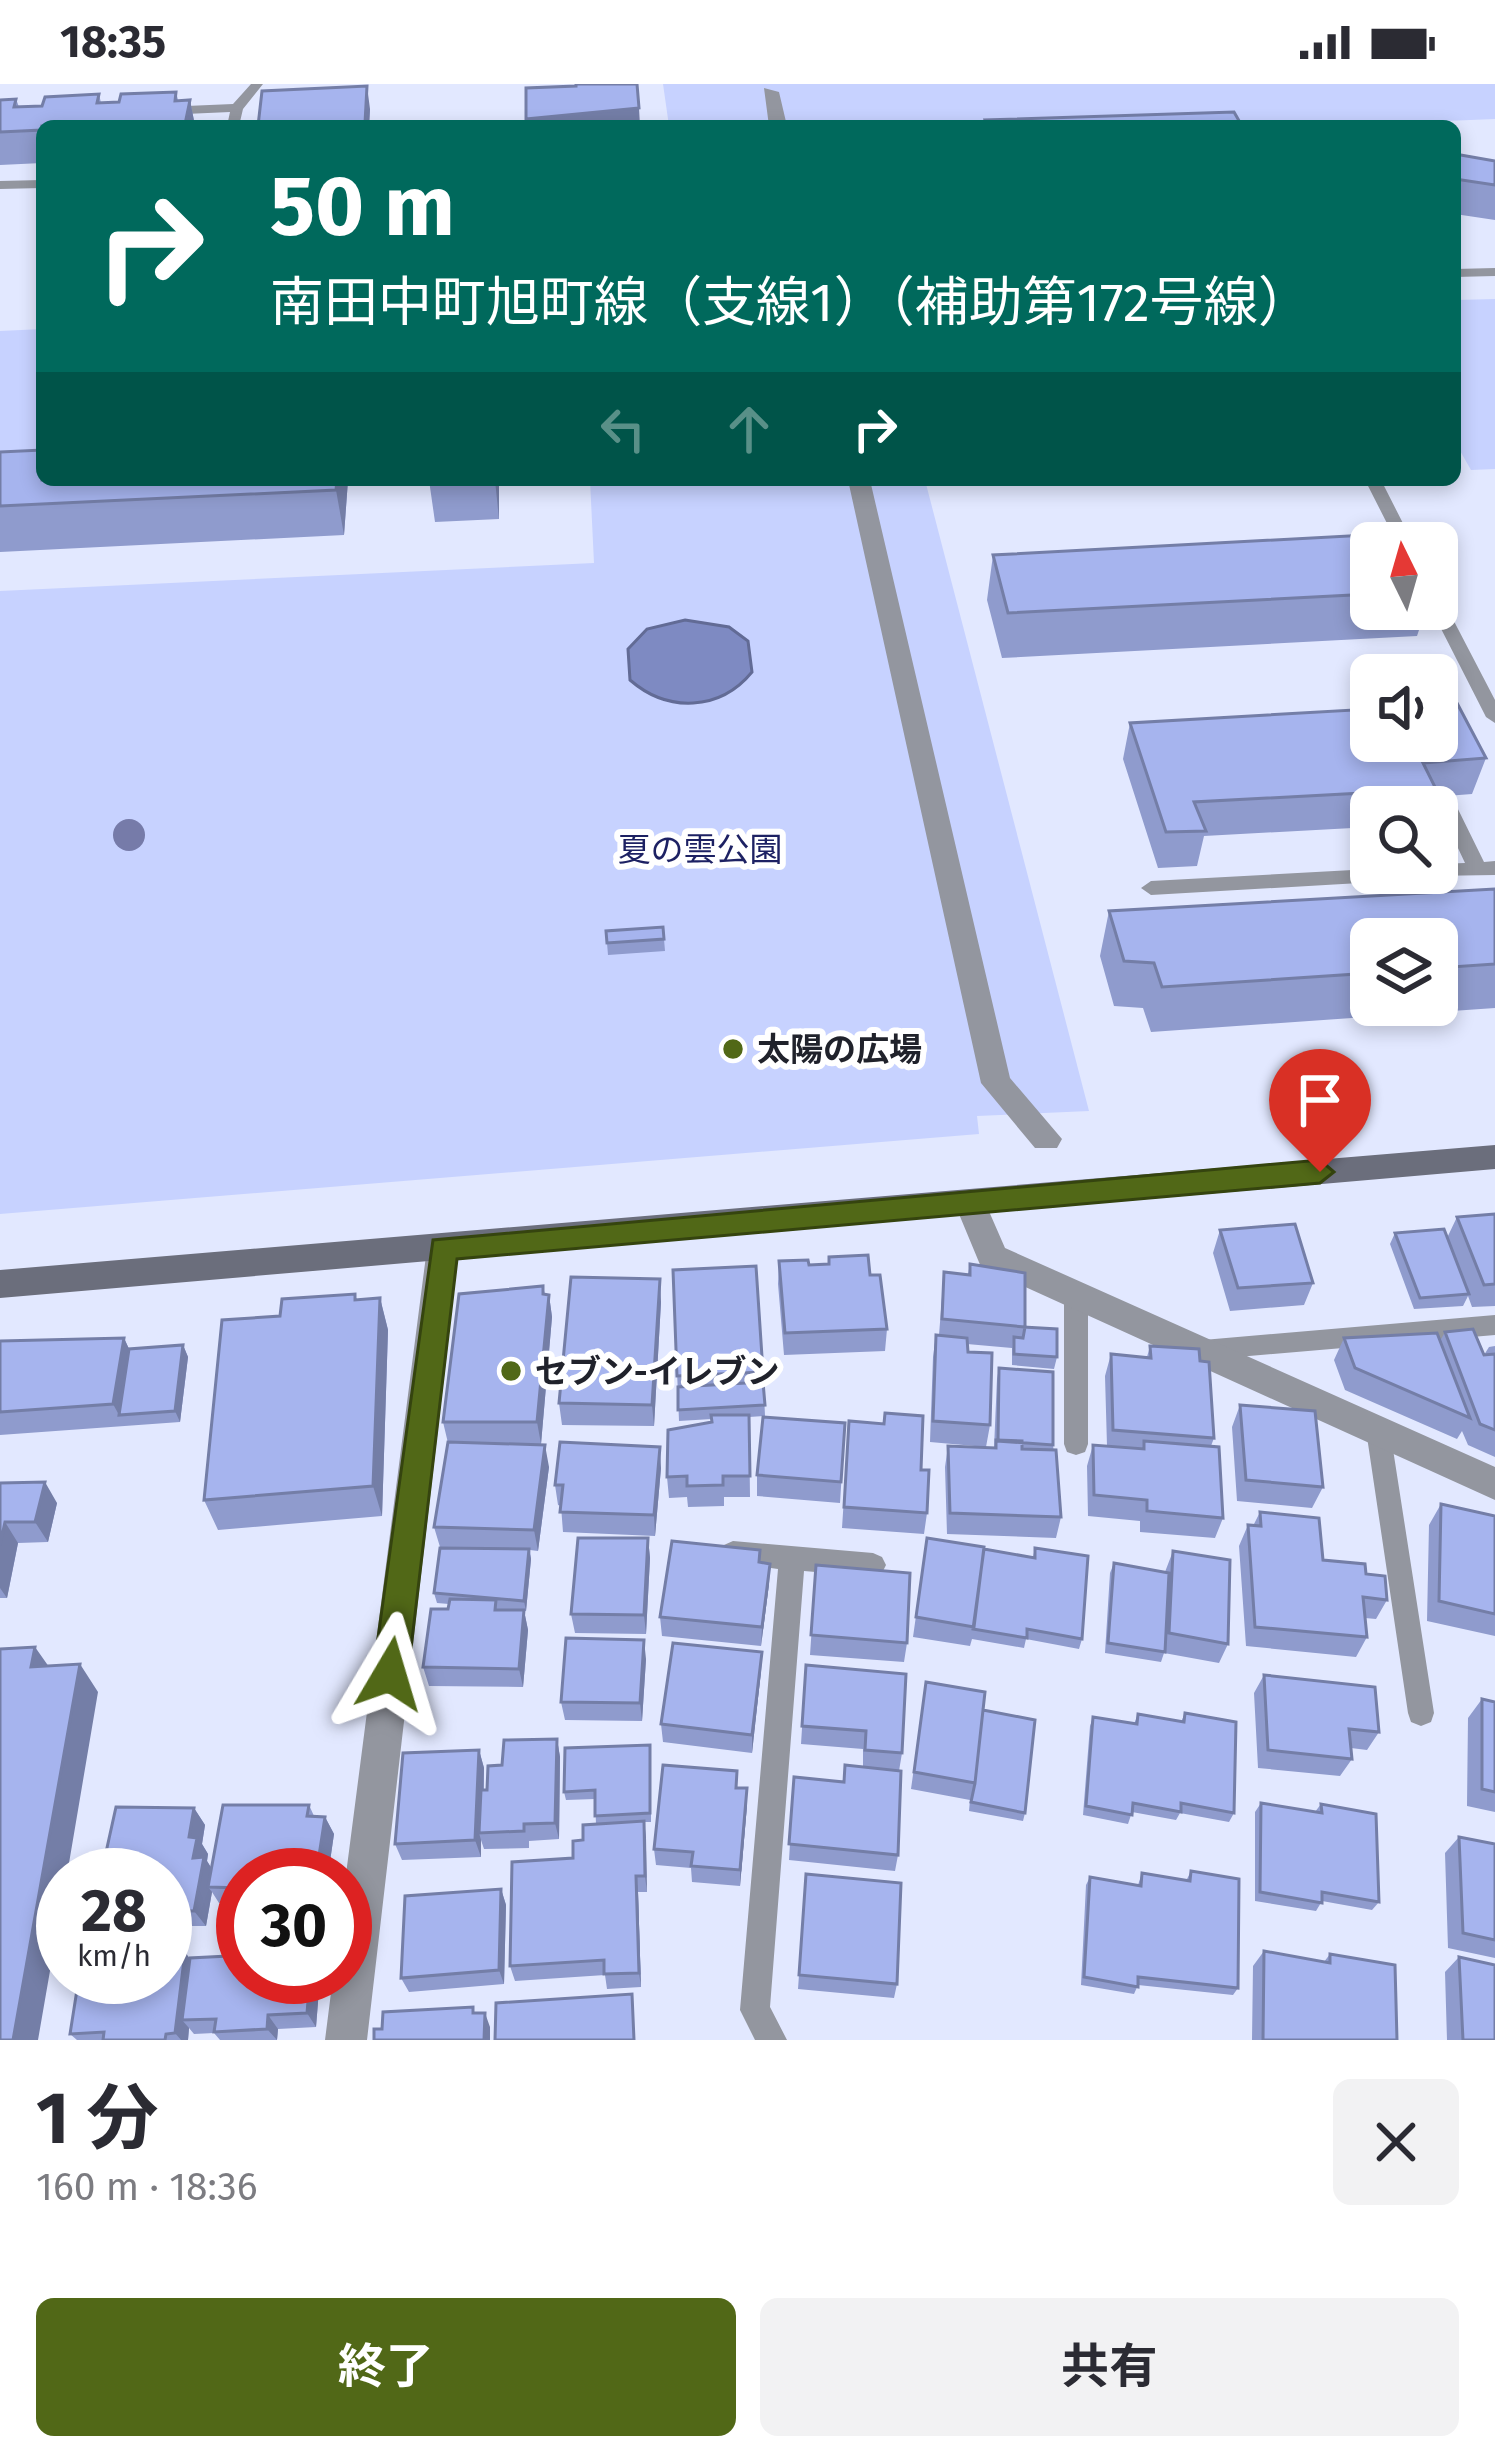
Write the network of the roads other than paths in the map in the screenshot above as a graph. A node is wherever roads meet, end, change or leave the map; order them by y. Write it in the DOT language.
graph roads {
  1 [pos="257,84"];
  2 [pos="770,92"];
  3 [pos="237,108"];
  4 [pos="144,112"];
  5 [pos="234,120"];
  6 [pos="777,120"];
  7 [pos="36,184"];
  8 [pos="0,185"];
  9 [pos="1495,272"];
  10 [pos="1461,273"];
  11 [pos="860,486"];
  12 [pos="1376,486"];
  13 [pos="1395,522"];
  14 [pos="1450,630"];
  15 [pos="1495,717"];
  16 [pos="1458,821"];
  17 [pos="1486,868"];
  18 [pos="1350,877"];
  19 [pos="1151,888"];
  20 [pos="1046,1139"];
  21 [pos="1495,1156"];
  22 [pos="970,1202"];
  23 [pos="443,1248"];
  24 [pos="0,1284"];
  25 [pos="1076,1299"];
  26 [pos="1495,1325"];
  27 [pos="1203,1349"];
  28 [pos="1378,1430"];
  29 [pos="1076,1444"];
  30 [pos="1495,1484"];
  31 [pos="715,1551"];
  32 [pos="792,1559"];
  33 [pos="873,1565"];
  34 [pos="1421,1713"];
  35 [pos="346,2040"];
  36 [pos="772,2040"];
  1 -- 3 [label="lane"];
  2 -- 6 [label="street"];
  3 -- 4 [label="lane"];
  3 -- 5 [label="lane"];
  7 -- 8 [label="lane"];
  9 -- 10 [label="lane"];
  11 -- 20 [label="street"];
  12 -- 13 [label="lane"];
  14 -- 15 [label="lane"];
  16 -- 17 [label="lane"];
  18 -- 19 [label="lane"];
  21 -- 22 [label="main road"];
  22 -- 23 [label="main road"];
  22 -- 25 [label="street"];
  23 -- 24 [label="main road"];
  23 -- 35 [label="street"];
  25 -- 27 [label="street"];
  25 -- 29 [label="lane"];
  26 -- 27 [label="lane"];
  27 -- 28 [label="street"];
  28 -- 30 [label="street"];
  28 -- 34 [label="lane"];
  31 -- 32 [label="lane"];
  32 -- 33 [label="lane"];
  32 -- 36 [label="lane"];
}
